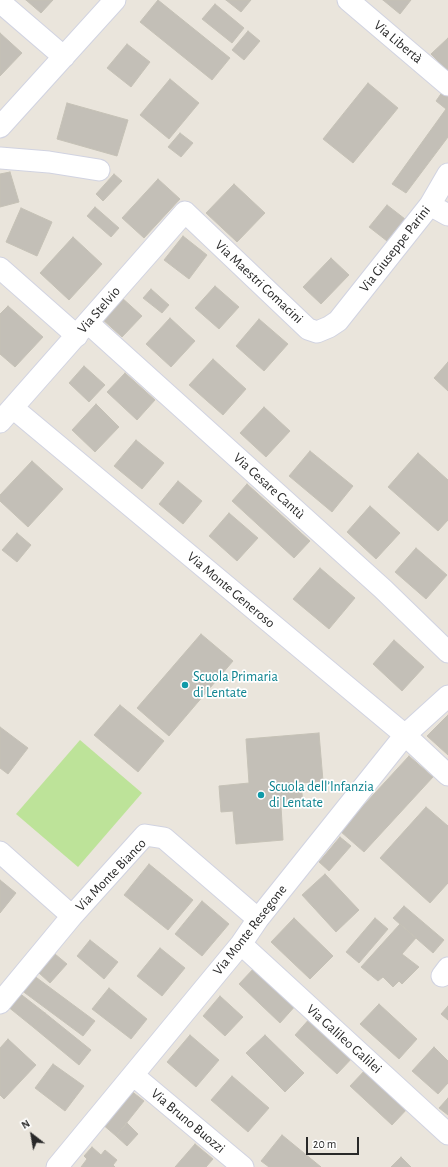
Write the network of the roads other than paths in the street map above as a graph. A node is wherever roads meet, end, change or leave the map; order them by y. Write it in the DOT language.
graph roads {
  1 [pos="115,0"];
  2 [pos="348,0"];
  3 [pos="0,2"];
  4 [pos="64,57"];
  5 [pos="448,85"];
  6 [pos="0,127"];
  7 [pos="0,158"];
  8 [pos="99,170"];
  9 [pos="448,174"];
  10 [pos="430,205"];
  11 [pos="185,212"];
  12 [pos="448,216"];
  13 [pos="0,268"];
  14 [pos="338,321"];
  15 [pos="82,329"];
  16 [pos="6,415"];
  17 [pos="448,652"];
  18 [pos="448,696"];
  19 [pos="405,735"];
  20 [pos="448,775"];
  21 [pos="0,852"];
  22 [pos="72,916"];
  23 [pos="258,919"];
  24 [pos="241,944"];
  25 [pos="0,1004"];
  26 [pos="133,1075"];
  27 [pos="448,1134"];
  28 [pos="57,1167"];
  29 [pos="243,1167"];
  1 -- 4 [label="street"];
  2 -- 5 [label="street, Via Libertà"];
  3 -- 4 [label="street"];
  4 -- 6 [label="street"];
  7 -- 8 [label="street"];
  9 -- 10 [label="street, Via Giuseppe Parini"];
  10 -- 12 [label="street"];
  10 -- 14 [label="street, Via Giuseppe Parini"];
  11 -- 14 [label="street, Via Maestri Comacini"];
  11 -- 15 [label="street, Via Stelvio"];
  13 -- 15 [label="street, Via Cesare Cantù"];
  15 -- 16 [label="street, Via Stelvio"];
  15 -- 17 [label="street, Via Cesare Cantù"];
  16 -- 19 [label="street, Via Monte Generoso"];
  18 -- 19 [label="street, Via Monte Resegone"];
  19 -- 20 [label="street, Via Monte Generoso"];
  19 -- 23 [label="street, Via Monte Resegone"];
  21 -- 22 [label="street"];
  22 -- 23 [label="street, Via Monte Bianco"];
  22 -- 25 [label="street, Via Monte Bianco"];
  23 -- 24 [label="street, Via Monte Resegone"];
  24 -- 26 [label="street, Via Monte Resegone"];
  24 -- 27 [label="street, Via Galileo Galilei"];
  26 -- 28 [label="street, Via Monte Resegone"];
  26 -- 29 [label="street, Via Bruno Buozzi"];
}
